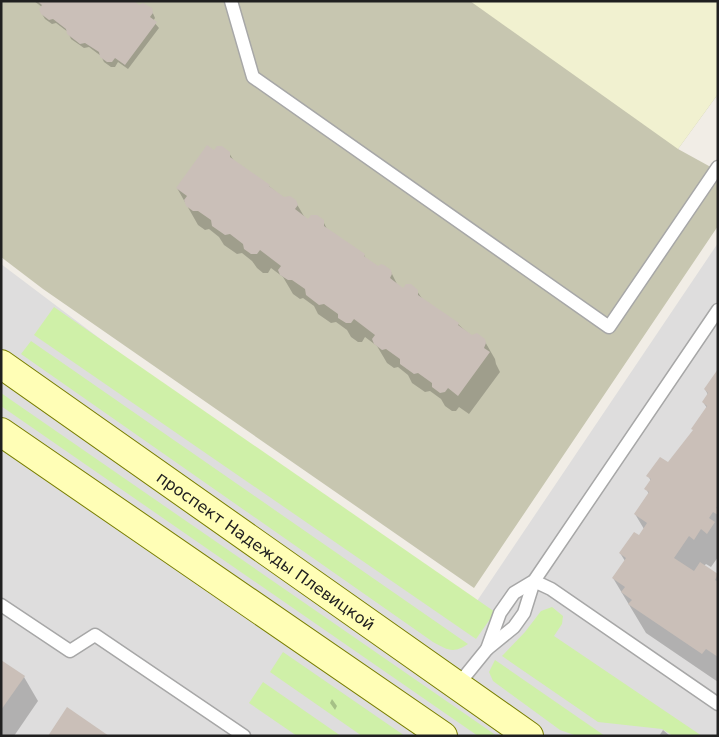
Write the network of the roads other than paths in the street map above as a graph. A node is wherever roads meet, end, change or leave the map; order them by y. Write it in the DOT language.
graph roads {
  1 [pos="232,1"];
  2 [pos="718,167"];
  3 [pos="718,310"];
  4 [pos="1,364"];
  5 [pos="1,432"];
  6 [pos="534,580"];
  7 [pos="1,605"];
  8 [pos="486,649"];
  9 [pos="457,686"];
  10 [pos="718,704"];
  11 [pos="244,736"];
  12 [pos="443,736"];
  13 [pos="529,736"];
  1 -- 2 [label="lane"];
  3 -- 6 [label="lane"];
  4 -- 9 [label="main road, проспект Надежды Плевицкой"];
  5 -- 12 [label="main road"];
  6 -- 8 [label="lane"];
  6 -- 8 [label="lane"];
  6 -- 10 [label="lane"];
  7 -- 11 [label="lane"];
  8 -- 9 [label="lane"];
  9 -- 13 [label="main road, проспект Надежды Плевицкой"];
}
